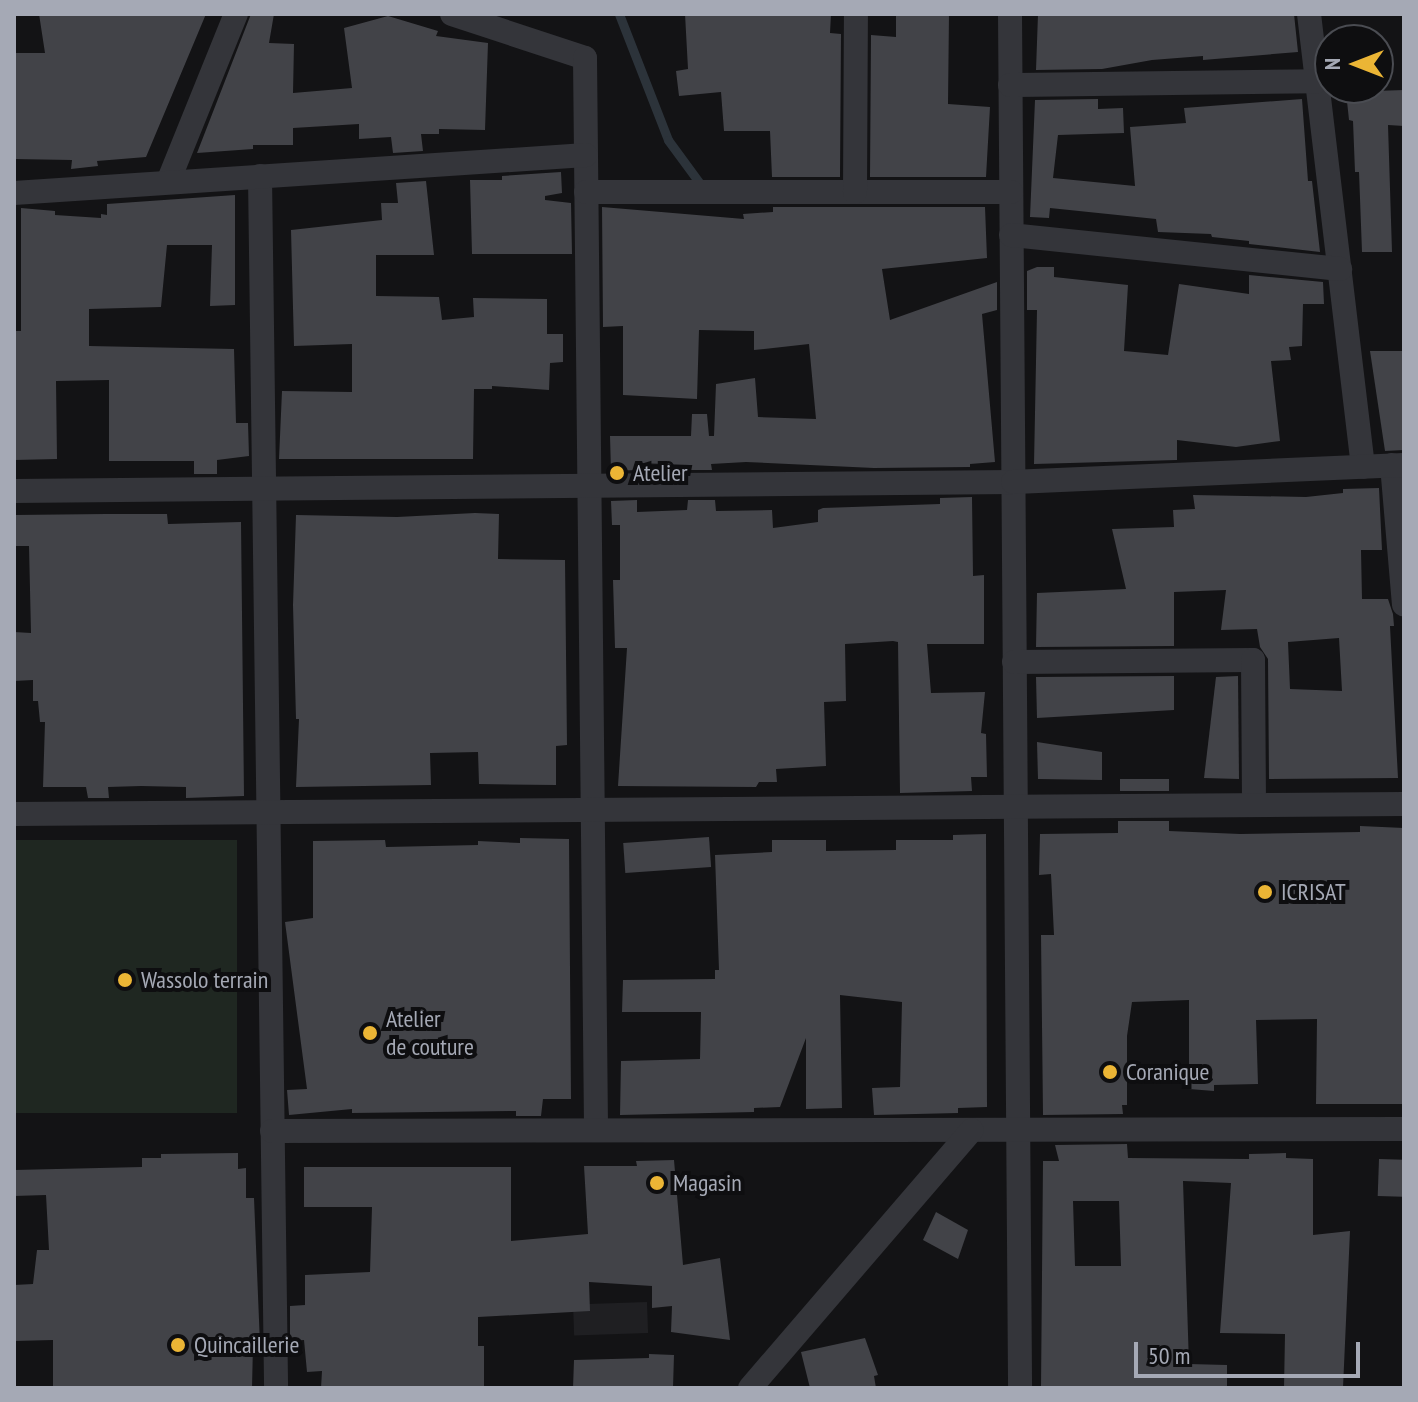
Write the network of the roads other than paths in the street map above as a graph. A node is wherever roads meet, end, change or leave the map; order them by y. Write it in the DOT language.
graph roads {
  1 [pos="236,14"];
  2 [pos="452,14"];
  3 [pos="856,14"];
  4 [pos="1010,14"];
  5 [pos="1309,14"];
  6 [pos="1314,56"];
  7 [pos="1314,81"];
  8 [pos="1010,85"];
  9 [pos="1320,104"];
  10 [pos="586,155"];
  11 [pos="260,176"];
  12 [pos="168,182"];
  13 [pos="586,192"];
  14 [pos="855,192"];
  15 [pos="1011,192"];
  16 [pos="14,193"];
  17 [pos="1011,235"];
  18 [pos="1340,269"];
  19 [pos="1398,465"];
  20 [pos="1363,467"];
  21 [pos="1013,482"];
  22 [pos="589,486"];
  23 [pos="264,489"];
  24 [pos="14,491"];
  25 [pos="1404,604"];
  26 [pos="1014,662"];
  27 [pos="1404,804"];
  28 [pos="1254,805"];
  29 [pos="1015,807"];
  30 [pos="593,810"];
  31 [pos="268,812"];
  32 [pos="14,814"];
  33 [pos="1404,1129"];
  34 [pos="596,1130"];
  35 [pos="972,1130"];
  36 [pos="1018,1130"];
  37 [pos="272,1131"];
  38 [pos="276,1388"];
  39 [pos="750,1388"];
  40 [pos="1020,1388"];
  1 -- 12 [label="street"];
  2 -- 10 [label="street"];
  3 -- 14 [label="street"];
  4 -- 8 [label="street"];
  5 -- 6 [label="street"];
  7 -- 8 [label="street"];
  8 -- 15 [label="street"];
  9 -- 18 [label="street"];
  10 -- 11 [label="street"];
  10 -- 13 [label="street"];
  11 -- 12 [label="street"];
  11 -- 23 [label="street"];
  12 -- 16 [label="street"];
  13 -- 14 [label="street"];
  13 -- 22 [label="street"];
  14 -- 15 [label="street"];
  15 -- 17 [label="street"];
  17 -- 18 [label="street"];
  17 -- 21 [label="street"];
  18 -- 20 [label="street"];
  19 -- 20 [label="street"];
  19 -- 25 [label="street"];
  20 -- 21 [label="street"];
  21 -- 22 [label="street"];
  21 -- 26 [label="street"];
  22 -- 23 [label="street"];
  22 -- 30 [label="street"];
  23 -- 24 [label="street"];
  23 -- 31 [label="street"];
  26 -- 28 [label="street"];
  26 -- 29 [label="street"];
  27 -- 28 [label="street"];
  28 -- 29 [label="street"];
  29 -- 30 [label="street"];
  29 -- 36 [label="street"];
  30 -- 31 [label="street"];
  30 -- 34 [label="street"];
  31 -- 32 [label="street"];
  31 -- 37 [label="street"];
  33 -- 36 [label="street"];
  34 -- 35 [label="street"];
  34 -- 37 [label="street"];
  35 -- 36 [label="street"];
  35 -- 39 [label="street"];
  36 -- 40 [label="street"];
  37 -- 38 [label="street"];
}
